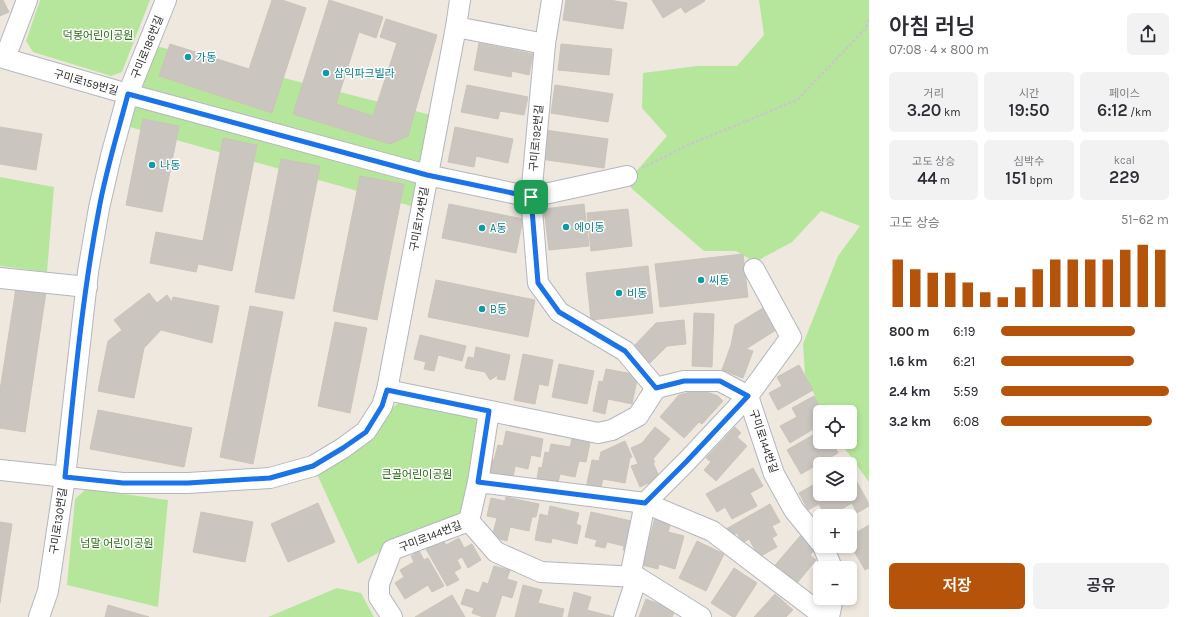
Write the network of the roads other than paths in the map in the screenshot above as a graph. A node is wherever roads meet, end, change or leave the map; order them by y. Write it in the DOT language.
graph roads {
  1 [pos="27,0"];
  2 [pos="166,0"];
  3 [pos="552,0"];
  4 [pos="453,2"];
  5 [pos="456,27"];
  6 [pos="545,44"];
  7 [pos="2,58"];
  8 [pos="128,94"];
  9 [pos="427,175"];
  10 [pos="627,176"];
  11 [pos="531,197"];
  12 [pos="754,269"];
  13 [pos="0,278"];
  14 [pos="87,287"];
  15 [pos="656,388"];
  16 [pos="387,390"];
  17 [pos="748,396"];
  18 [pos="489,411"];
  19 [pos="0,470"];
  20 [pos="65,477"];
  21 [pos="478,482"];
  22 [pos="645,503"];
  23 [pos="469,521"];
  24 [pos="813,533"];
  25 [pos="633,577"];
  26 [pos="832,605"];
  27 [pos="39,617"];
  28 [pos="392,617"];
  29 [pos="624,617"];
  30 [pos="700,617"];
  31 [pos="825,617"];
  32 [pos="829,617"];
  1 -- 7 [label="street"];
  2 -- 8 [label="street, 구미로186번길"];
  3 -- 6 [label="street, 구미로192번길"];
  4 -- 5 [label="street, 구미로174번길"];
  5 -- 6 [label="street"];
  5 -- 9 [label="street, 구미로174번길"];
  6 -- 11 [label="street, 구미로192번길"];
  7 -- 8 [label="street, 구미로159번길"];
  8 -- 9 [label="street, 구미로159번길"];
  8 -- 14 [label="street, 구미로130번길"];
  9 -- 11 [label="street, 구미로159번길"];
  9 -- 16 [label="street, 구미로174번길"];
  10 -- 11 [label="street"];
  11 -- 15 [label="street, 구미로192번길"];
  12 -- 17 [label="street"];
  13 -- 14 [label="street"];
  14 -- 20 [label="street, 구미로130번길"];
  15 -- 17 [label="street, 구미로144번길"];
  15 -- 18 [label="street"];
  16 -- 18 [label="street"];
  16 -- 20 [label="street"];
  17 -- 22 [label="street"];
  17 -- 24 [label="street, 구미로144번길"];
  18 -- 21 [label="street, 구미로144번길"];
  19 -- 20 [label="street"];
  20 -- 27 [label="street, 구미로130번길"];
  21 -- 22 [label="street"];
  21 -- 23 [label="street, 구미로144번길"];
  22 -- 25 [label="street"];
  22 -- 31 [label="street"];
  23 -- 25 [label="street, 구미로144번길"];
  23 -- 28 [label="street, 구미로144번길"];
  25 -- 29 [label="street"];
  25 -- 30 [label="street, 구미로144번길"];
  26 -- 32 [label="street"];
}
